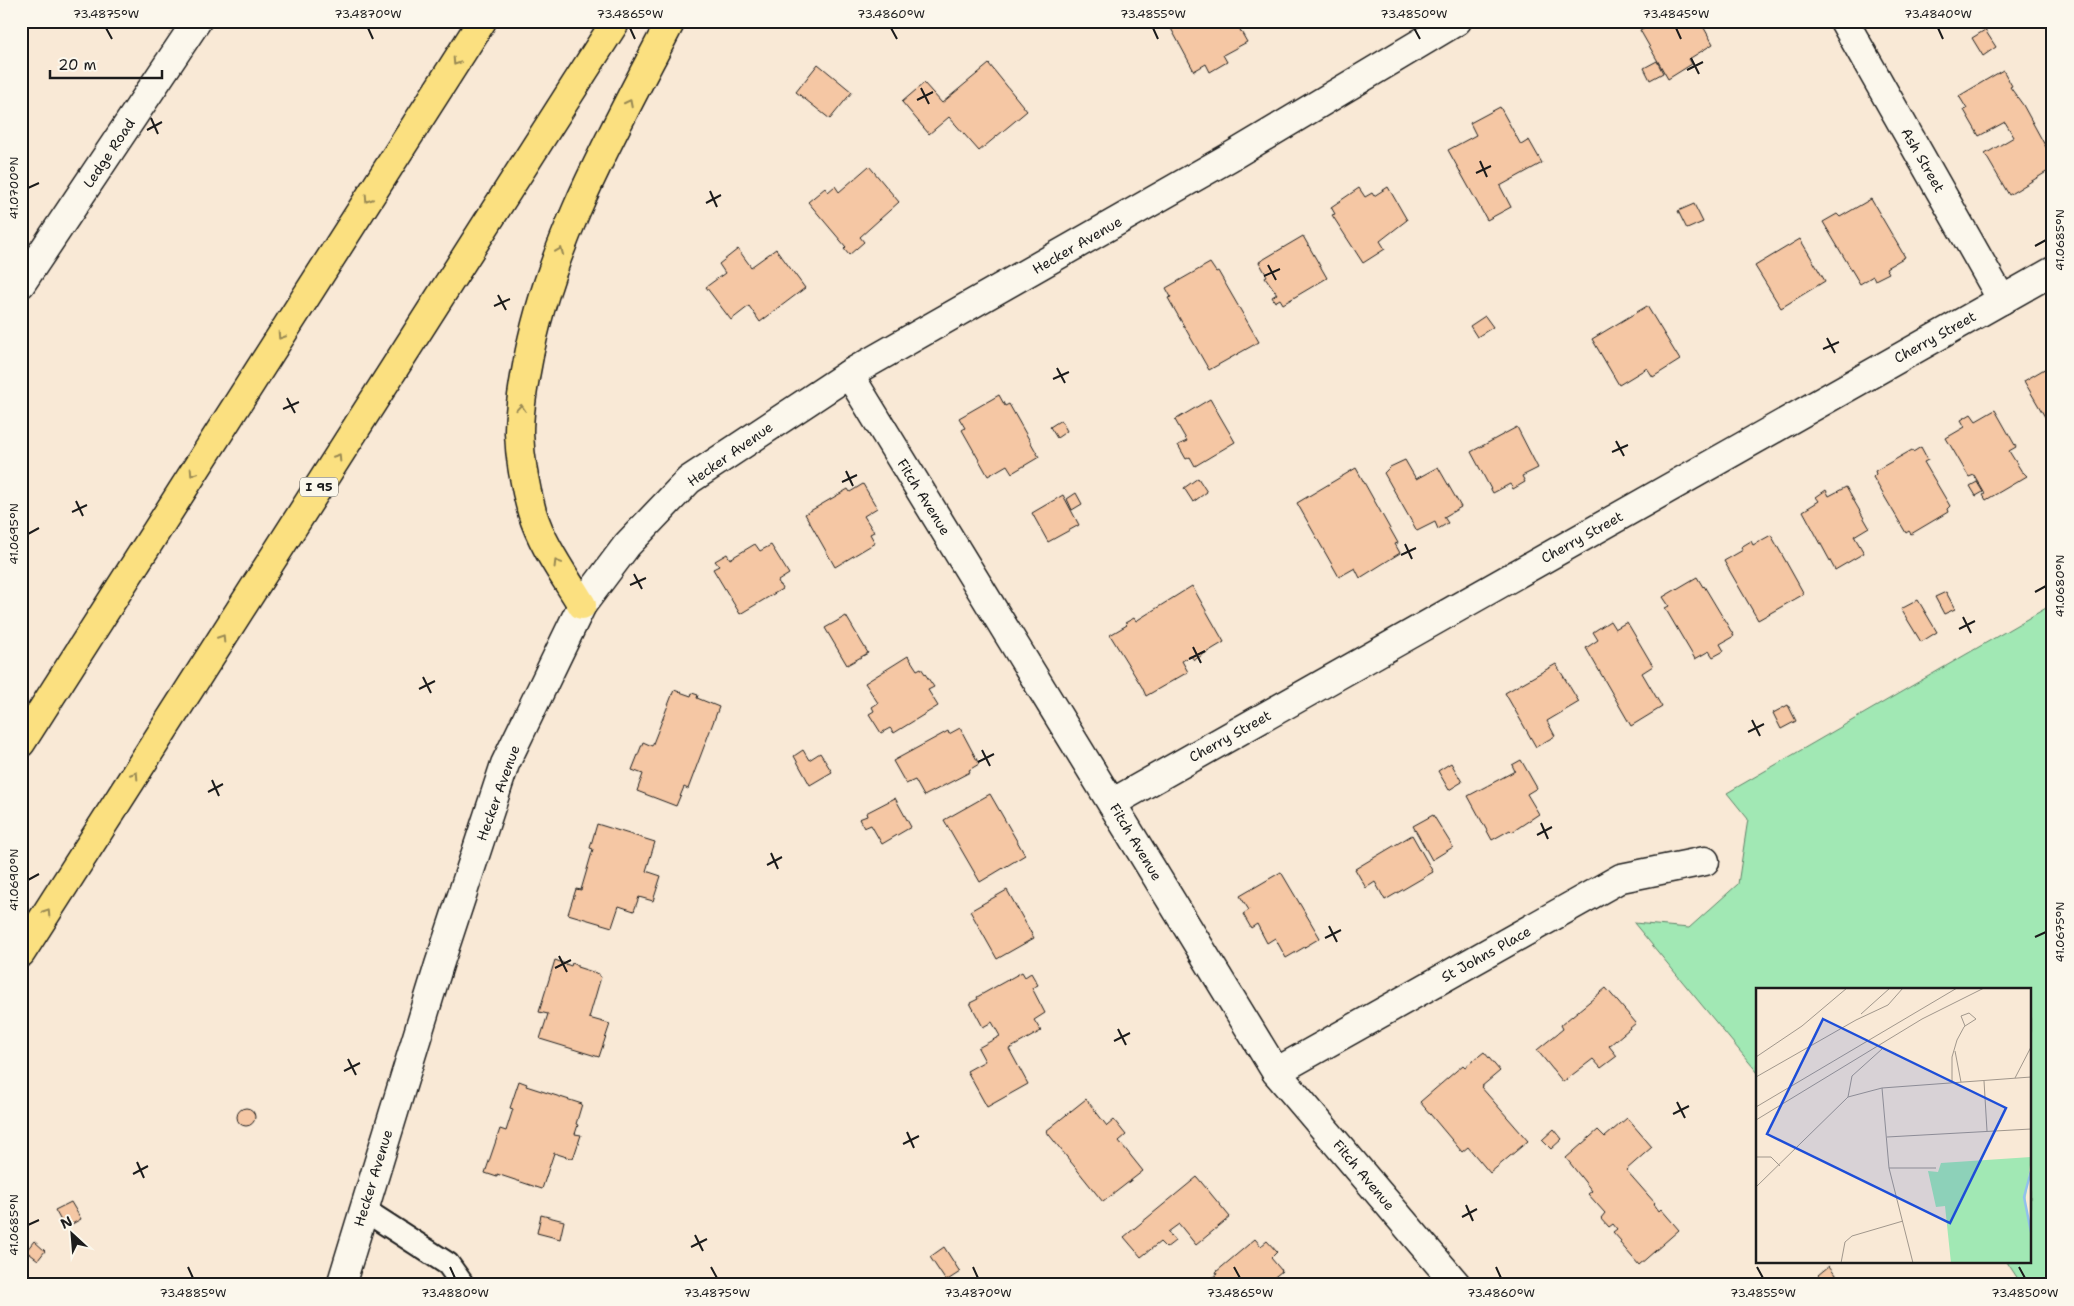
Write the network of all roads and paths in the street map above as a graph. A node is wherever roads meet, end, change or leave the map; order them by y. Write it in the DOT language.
graph roads {
  1 [pos="197,21"];
  2 [pos="482,21"];
  3 [pos="616,21"];
  4 [pos="671,21"];
  5 [pos="1457,21"];
  6 [pos="1844,21"];
  7 [pos="2053,271"];
  8 [pos="21,284"];
  9 [pos="2002,300"];
  10 [pos="849,374"];
  11 [pos="582,605"];
  12 [pos="21,743"];
  13 [pos="1112,803"];
  14 [pos="1705,861"];
  15 [pos="21,953"];
  16 [pos="1276,1072"];
  17 [pos="363,1209"];
  18 [pos="341,1285"];
  19 [pos="462,1285"];
  20 [pos="1457,1285"];
  1 -- 8 [label="street, Ledge Road"];
  2 -- 12 [label="highway, one-way"];
  15 -- 3 [label="highway, I 95, one-way"];
  11 -- 4 [label="highway, one-way"];
  5 -- 10 [label="street, Hecker Avenue"];
  6 -- 9 [label="street, Ash Street"];
  7 -- 9 [label="street, Cherry Street"];
  9 -- 13 [label="street, Cherry Street"];
  10 -- 11 [label="street, Hecker Avenue"];
  10 -- 13 [label="street, Fitch Avenue"];
  11 -- 17 [label="street, Hecker Avenue"];
  13 -- 16 [label="street, Fitch Avenue"];
  14 -- 16 [label="street, St Johns Place"];
  16 -- 20 [label="street, Fitch Avenue"];
  17 -- 18 [label="street, Hecker Avenue"];
  17 -- 19 [label="lane"];
}
